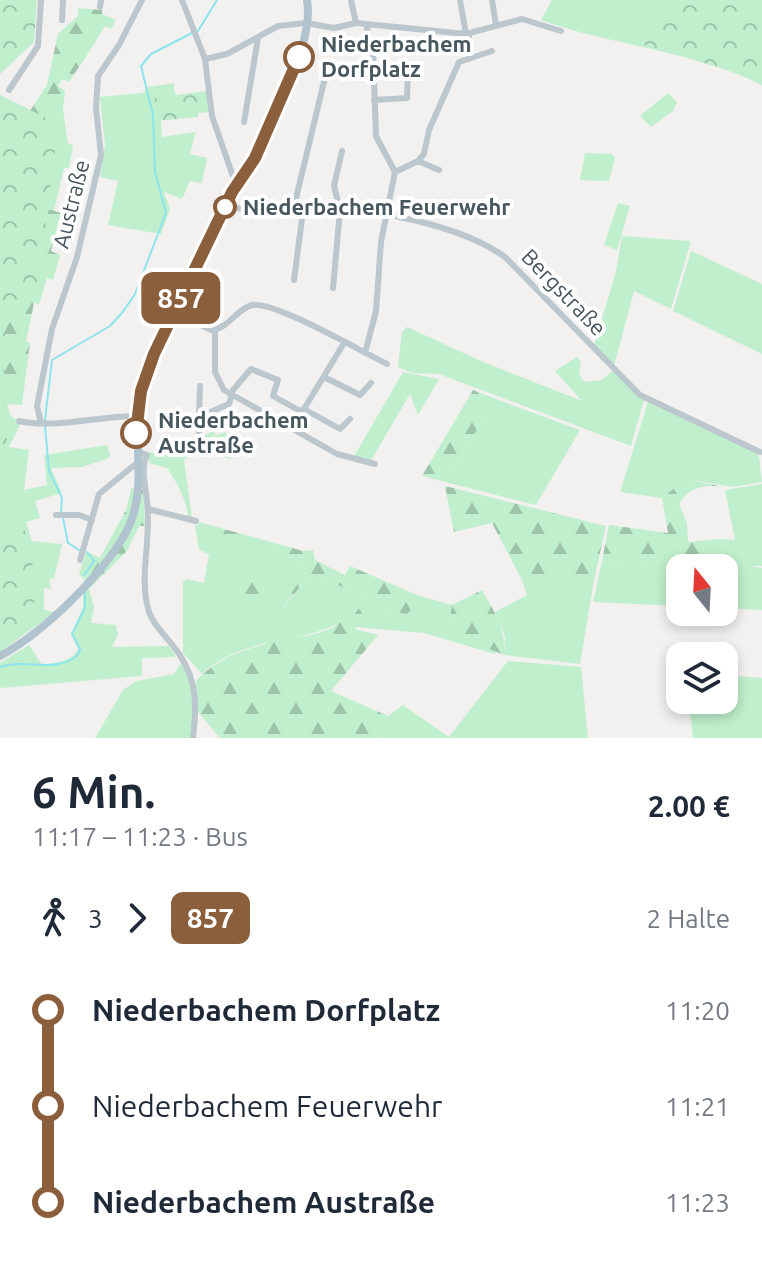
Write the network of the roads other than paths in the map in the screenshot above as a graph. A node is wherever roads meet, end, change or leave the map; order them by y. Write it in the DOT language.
graph roads {
  1 [pos="41,0"];
  2 [pos="63,0"];
  3 [pos="142,0"];
  4 [pos="182,0"];
  5 [pos="307,0"];
  6 [pos="351,0"];
  7 [pos="460,0"];
  8 [pos="492,0"];
  9 [pos="62,20"];
  10 [pos="309,23"];
  11 [pos="356,23"];
  12 [pos="366,24"];
  13 [pos="496,25"];
  14 [pos="561,31"];
  15 [pos="468,34"];
  16 [pos="258,38"];
  17 [pos="492,51"];
  18 [pos="469,56"];
  19 [pos="205,59"];
  20 [pos="408,67"];
  21 [pos="327,69"];
  22 [pos="9,90"];
  23 [pos="374,100"];
  24 [pos="244,122"];
  25 [pos="342,151"];
  26 [pos="418,161"];
  27 [pos="439,170"];
  28 [pos="395,172"];
  29 [pos="236,185"];
  30 [pos="226,204"];
  31 [pos="340,210"];
  32 [pos="293,211"];
  33 [pos="303,211"];
  34 [pos="385,214"];
  35 [pos="294,280"];
  36 [pos="333,288"];
  37 [pos="174,312"];
  38 [pos="215,330"];
  39 [pos="344,343"];
  40 [pos="365,353"];
  41 [pos="387,364"];
  42 [pos="324,377"];
  43 [pos="371,383"];
  44 [pos="200,386"];
  45 [pos="263,392"];
  46 [pos="230,394"];
  47 [pos="273,396"];
  48 [pos="304,409"];
  49 [pos="137,416"];
  50 [pos="199,417"];
  51 [pos="350,419"];
  52 [pos="19,421"];
  53 [pos="45,423"];
  54 [pos="199,433"];
  55 [pos="137,451"];
  56 [pos="760,452"];
  57 [pos="138,462"];
  58 [pos="375,464"];
  59 [pos="148,509"];
  60 [pos="60,515"];
  61 [pos="92,520"];
  62 [pos="196,521"];
  63 [pos="82,554"];
  64 [pos="0,656"];
  65 [pos="193,738"];
  1 -- 22 [label="street"];
  2 -- 9 [label="street"];
  3 -- 53 [label="street, Austraße"];
  4 -- 19 [label="street"];
  5 -- 10 [label="main road"];
  6 -- 11 [label="street"];
  7 -- 15 [label="street"];
  8 -- 13 [label="street"];
  10 -- 11 [label="street"];
  10 -- 16 [label="street"];
  10 -- 29 [label="main road"];
  11 -- 12 [label="street"];
  12 -- 15 [label="street"];
  12 -- 23 [label="street"];
  13 -- 14 [label="street"];
  13 -- 15 [label="street"];
  15 -- 18 [label="street"];
  16 -- 19 [label="street"];
  16 -- 24 [label="street"];
  17 -- 18 [label="street"];
  18 -- 26 [label="street"];
  19 -- 29 [label="street"];
  20 -- 23 [label="street"];
  21 -- 32 [label="street"];
  23 -- 28 [label="street"];
  25 -- 31 [label="street"];
  26 -- 27 [label="street"];
  26 -- 28 [label="street"];
  28 -- 34 [label="street"];
  29 -- 30 [label="main road"];
  30 -- 32 [label="street, Bergstraße"];
  30 -- 37 [label="main road"];
  31 -- 33 [label="street, Bergstraße"];
  31 -- 34 [label="street, Bergstraße"];
  31 -- 36 [label="street"];
  32 -- 33 [label="street, Bergstraße"];
  33 -- 35 [label="street"];
  34 -- 40 [label="street"];
  34 -- 56 [label="street, Bergstraße"];
  37 -- 38 [label="street"];
  37 -- 49 [label="main road"];
  38 -- 39 [label="street"];
  38 -- 46 [label="street"];
  39 -- 40 [label="street"];
  39 -- 42 [label="street"];
  40 -- 41 [label="street"];
  42 -- 43 [label="street"];
  42 -- 48 [label="street"];
  44 -- 50 [label="street"];
  45 -- 47 [label="street"];
  46 -- 47 [label="street"];
  46 -- 50 [label="street"];
  46 -- 58 [label="street"];
  47 -- 48 [label="street"];
  48 -- 51 [label="street"];
  49 -- 53 [label="street"];
  49 -- 55 [label="main road"];
  50 -- 54 [label="street"];
  52 -- 53 [label="street"];
  55 -- 57 [label="main road"];
  55 -- 59 [label="street"];
  57 -- 61 [label="street"];
  57 -- 64 [label="main road"];
  59 -- 62 [label="street"];
  59 -- 65 [label="street"];
  60 -- 61 [label="street"];
  61 -- 63 [label="street"];
}
